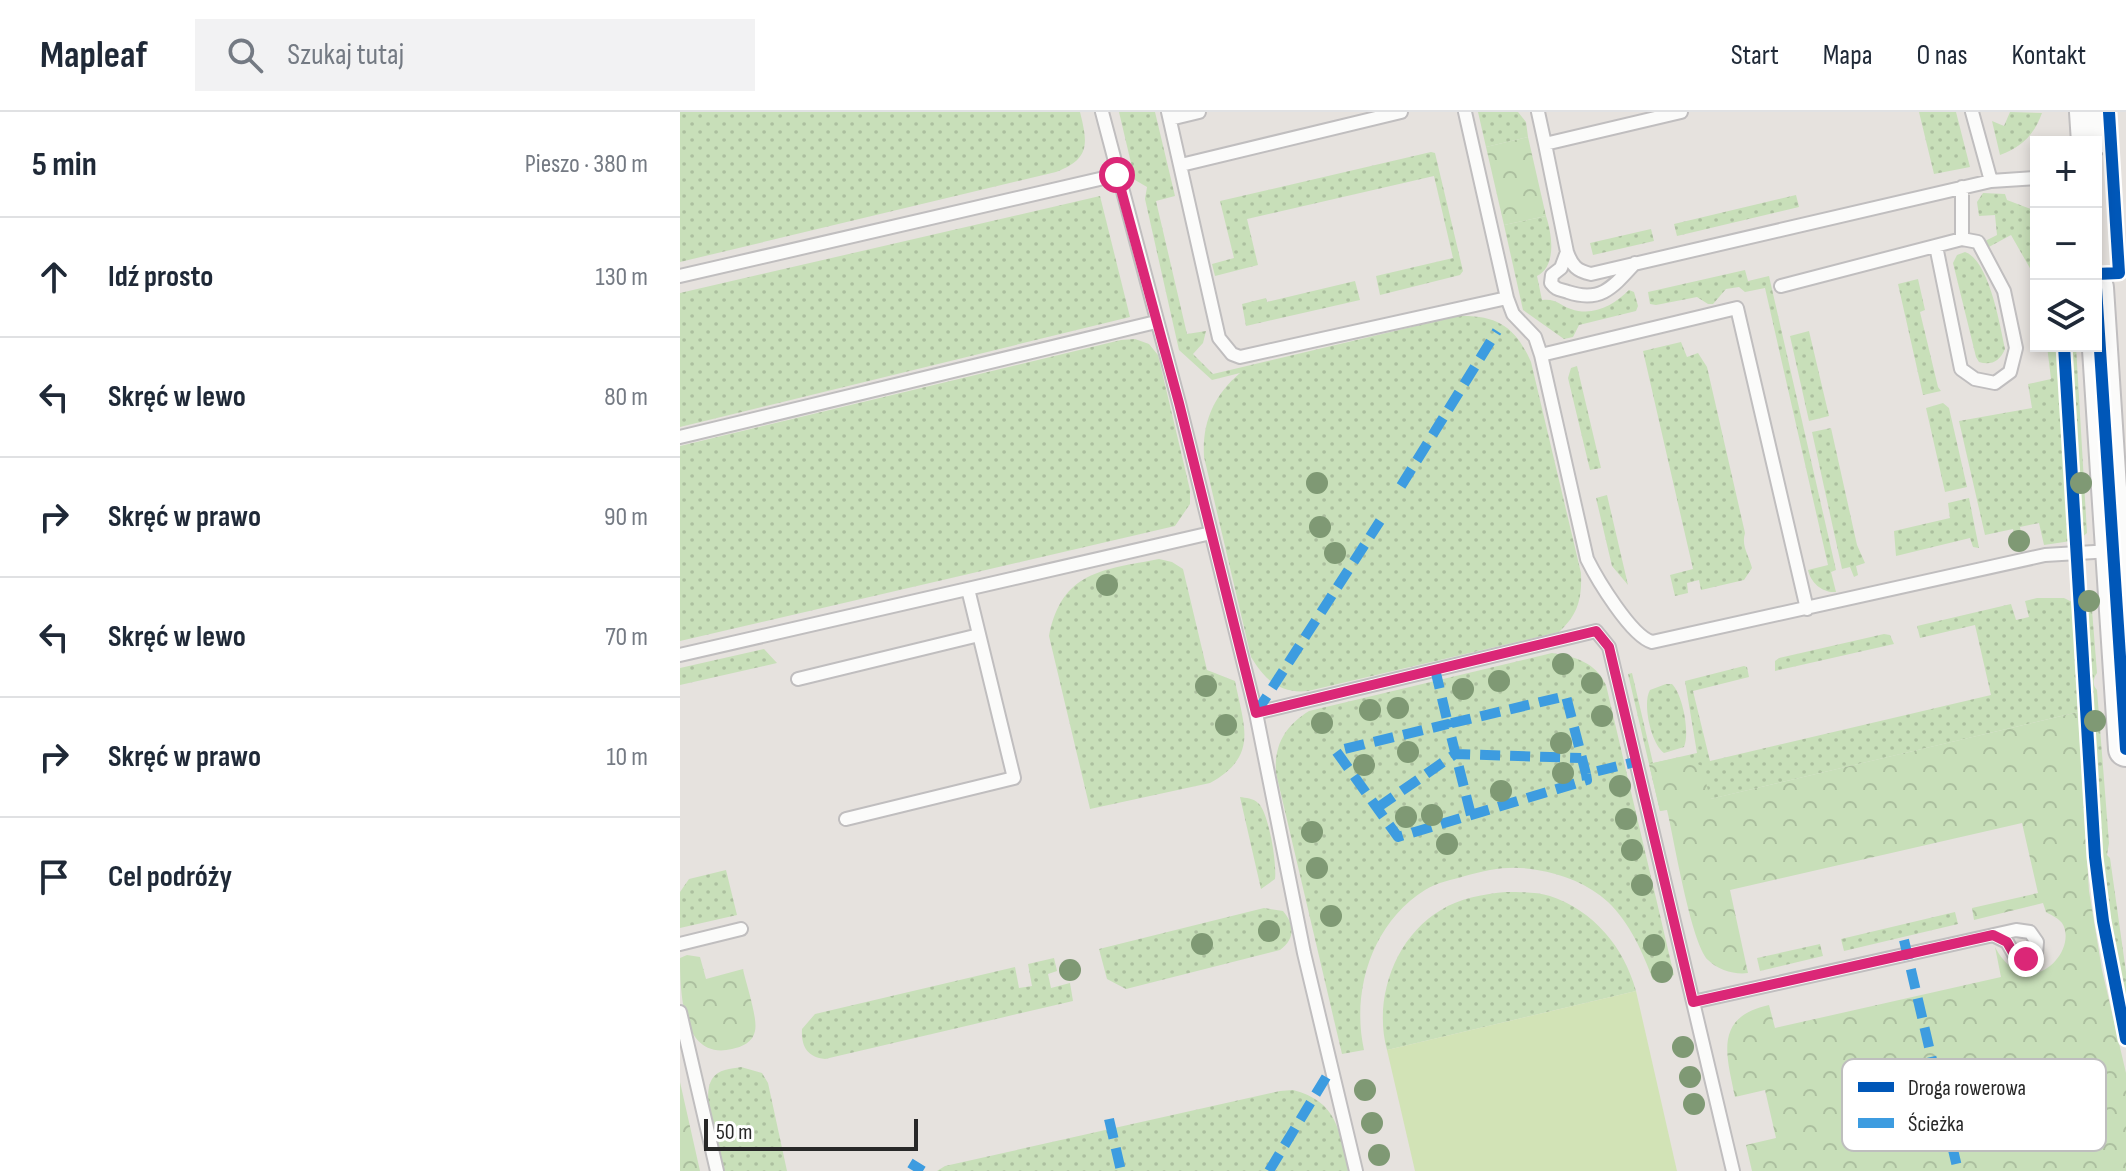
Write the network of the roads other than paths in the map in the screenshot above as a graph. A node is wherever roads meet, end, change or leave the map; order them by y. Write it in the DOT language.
graph roads {
  1 [pos="1102,112"];
  2 [pos="1199,112"];
  3 [pos="1401,112"];
  4 [pos="1465,112"];
  5 [pos="1538,112"];
  6 [pos="1681,112"];
  7 [pos="1972,112"];
  8 [pos="2087,112"];
  9 [pos="1169,116"];
  10 [pos="2089,136"];
  11 [pos="1545,144"];
  12 [pos="1181,165"];
  13 [pos="1117,175"];
  14 [pos="2030,178"];
  15 [pos="1991,181"];
  16 [pos="1962,187"];
  17 [pos="1962,239"];
  18 [pos="1936,246"];
  19 [pos="1567,252"];
  20 [pos="1635,263"];
  21 [pos="680,276"];
  22 [pos="1781,286"];
  23 [pos="1507,298"];
  24 [pos="1156,322"];
  25 [pos="2100,352"];
  26 [pos="1541,355"];
  27 [pos="680,437"];
  28 [pos="1211,533"];
  29 [pos="2112,551"];
  30 [pos="968,589"];
  31 [pos="1807,609"];
  32 [pos="979,635"];
  33 [pos="680,655"];
  34 [pos="798,679"];
  35 [pos="1256,713"];
  36 [pos="2126,749"];
  37 [pos="846,819"];
  38 [pos="741,929"];
  39 [pos="1993,935"];
  40 [pos="680,944"];
  41 [pos="1693,1002"];
  42 [pos="680,1012"];
  43 [pos="717,1171"];
  44 [pos="1356,1171"];
  45 [pos="1733,1171"];
  1 -- 13 [label="lane"];
  2 -- 9 [label="lane"];
  3 -- 12 [label="lane"];
  4 -- 23 [label="lane"];
  5 -- 11 [label="lane"];
  6 -- 11 [label="lane"];
  7 -- 15 [label="lane"];
  8 -- 10 [label="street"];
  9 -- 12 [label="lane"];
  11 -- 19 [label="lane"];
  12 -- 23 [label="lane"];
  13 -- 21 [label="lane"];
  13 -- 24 [label="lane"];
  14 -- 15 [label="lane"];
  15 -- 16 [label="lane"];
  16 -- 17 [label="lane"];
  16 -- 20 [label="lane"];
  17 -- 18 [label="lane"];
  17 -- 18 [label="lane"];
  18 -- 22 [label="lane"];
  19 -- 20 [label="lane"];
  19 -- 20 [label="lane"];
  23 -- 26 [label="lane"];
  24 -- 27 [label="lane"];
  24 -- 28 [label="lane"];
  25 -- 29 [label="street"];
  26 -- 31 [label="lane"];
  26 -- 31 [label="lane"];
  28 -- 30 [label="lane"];
  28 -- 35 [label="lane"];
  29 -- 31 [label="lane"];
  29 -- 36 [label="street"];
  30 -- 32 [label="lane"];
  30 -- 33 [label="lane"];
  32 -- 34 [label="lane"];
  32 -- 37 [label="lane"];
  35 -- 41 [label="lane"];
  35 -- 44 [label="lane"];
  38 -- 40 [label="lane"];
  39 -- 41 [label="lane"];
  41 -- 45 [label="lane"];
  42 -- 43 [label="lane"];
}
